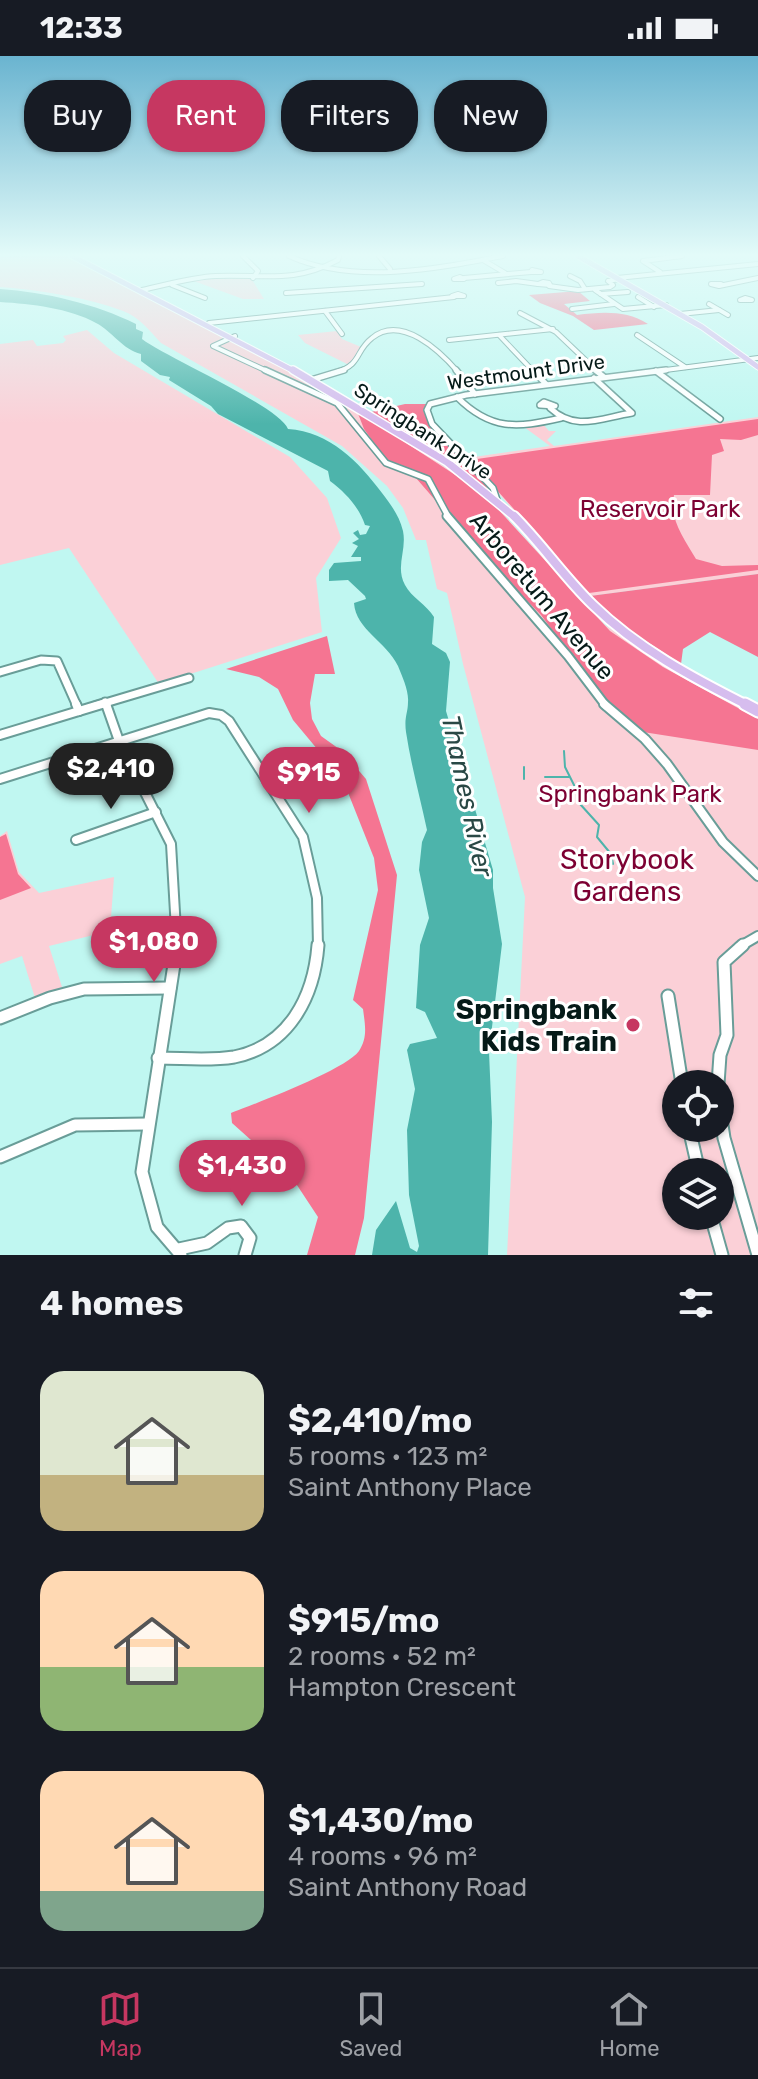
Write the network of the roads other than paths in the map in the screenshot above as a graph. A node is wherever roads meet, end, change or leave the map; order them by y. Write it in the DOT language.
graph roads {
  1 [pos="187,312"];
  2 [pos="316,312"];
  3 [pos="326,312"];
  4 [pos="677,312"];
  5 [pos="700,312"];
  6 [pos="723,312"];
  7 [pos="520,313"];
  8 [pos="680,314"];
  9 [pos="728,315"];
  10 [pos="209,323"];
  11 [pos="553,329"];
  12 [pos="342,334"];
  13 [pos="499,335"];
  14 [pos="637,335"];
  15 [pos="236,337"];
  16 [pos="449,340"];
  17 [pos="758,358"];
  18 [pos="748,359"];
  19 [pos="685,367"];
  20 [pos="758,367"];
  21 [pos="656,371"];
  22 [pos="604,377"];
  23 [pos="594,378"];
  24 [pos="311,380"];
  25 [pos="546,384"];
  26 [pos="475,394"];
  27 [pos="457,397"];
  28 [pos="550,408"];
  29 [pos="561,418"];
  30 [pos="720,419"];
  31 [pos="497,500"];
  32 [pos="0,672"];
  33 [pos="189,678"];
  34 [pos="105,702"];
  35 [pos="79,711"];
  36 [pos="758,711"];
  37 [pos="0,735"];
  38 [pos="119,741"];
  39 [pos="0,779"];
  40 [pos="156,812"];
  41 [pos="76,840"];
  42 [pos="758,876"];
  43 [pos="758,936"];
  44 [pos="170,988"];
  45 [pos="668,996"];
  46 [pos="0,1018"];
  47 [pos="158,1058"];
  48 [pos="680,1070"];
  49 [pos="719,1070"];
  50 [pos="147,1124"];
  51 [pos="725,1142"];
  52 [pos="0,1157"];
  53 [pos="715,1230"];
  54 [pos="180,1252"];
  55 [pos="245,1255"];
  56 [pos="722,1255"];
  57 [pos="758,1255"];
  1 -- 10 [label="main road, Springbank Drive"];
  2 -- 10 [label="street"];
  3 -- 12 [label="street"];
  4 -- 8 [label="main road"];
  5 -- 8 [label="street"];
  6 -- 9 [label="street"];
  7 -- 11 [label="street"];
  8 -- 18 [label="main road"];
  10 -- 15 [label="main road, Springbank Drive"];
  11 -- 13 [label="street"];
  11 -- 22 [label="street"];
  13 -- 16 [label="street"];
  13 -- 25 [label="street"];
  14 -- 19 [label="street"];
  15 -- 24 [label="main road, Springbank Drive"];
  15 -- 42 [label="street, Arboretum Avenue"];
  17 -- 18 [label="street, Westmount Drive"];
  18 -- 19 [label="street, Westmount Drive"];
  18 -- 20 [label="main road"];
  19 -- 21 [label="street, Westmount Drive"];
  21 -- 22 [label="street, Westmount Drive"];
  21 -- 30 [label="street"];
  22 -- 23 [label="street, Westmount Drive"];
  23 -- 25 [label="street, Westmount Drive"];
  23 -- 29 [label="street"];
  24 -- 26 [label="street"];
  24 -- 31 [label="main road, Springbank Drive"];
  25 -- 26 [label="street, Westmount Drive"];
  26 -- 27 [label="street, Westmount Drive"];
  27 -- 29 [label="street"];
  27 -- 31 [label="street, Westmount Drive"];
  28 -- 29 [label="street"];
  31 -- 36 [label="main road, Springbank Drive"];
  32 -- 35 [label="street"];
  33 -- 34 [label="street"];
  34 -- 35 [label="street"];
  34 -- 38 [label="street"];
  35 -- 37 [label="street"];
  38 -- 39 [label="street"];
  38 -- 40 [label="street"];
  38 -- 47 [label="street"];
  40 -- 41 [label="street"];
  40 -- 44 [label="street"];
  43 -- 49 [label="street"];
  44 -- 46 [label="street"];
  44 -- 47 [label="street"];
  45 -- 48 [label="street"];
  47 -- 50 [label="street"];
  50 -- 52 [label="street"];
  50 -- 54 [label="street"];
  51 -- 57 [label="street"];
  53 -- 56 [label="street"];
  54 -- 55 [label="street"];
}
